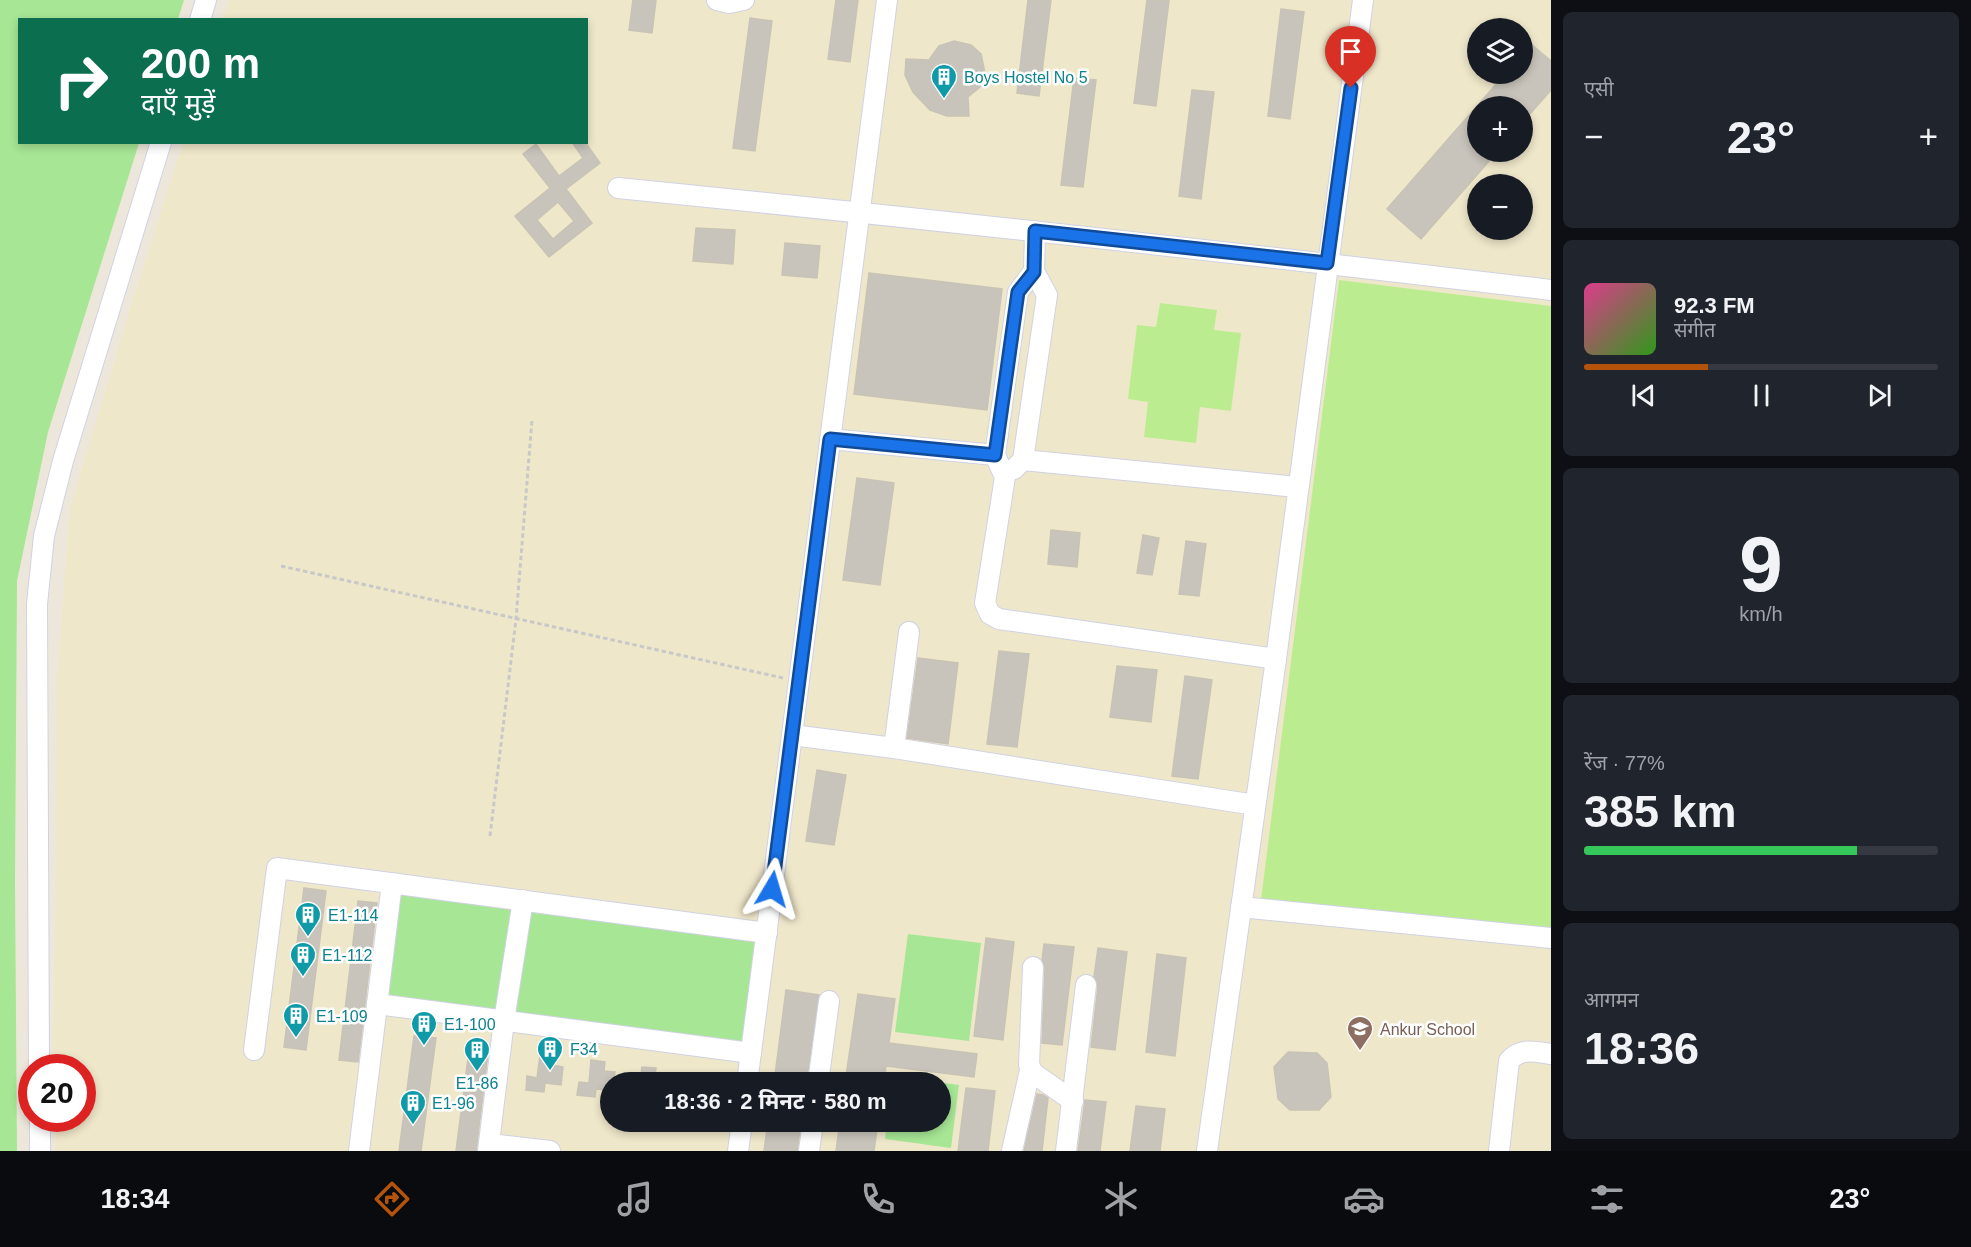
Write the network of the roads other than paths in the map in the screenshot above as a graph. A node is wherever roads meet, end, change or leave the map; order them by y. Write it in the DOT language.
graph roads {
  1 [pos="206,0"];
  2 [pos="717,0"];
  3 [pos="744,0"];
  4 [pos="887,0"];
  5 [pos="1363,0"];
  6 [pos="201,18"];
  7 [pos="160,144"];
  8 [pos="618,188"];
  9 [pos="860,212"];
  10 [pos="1035,231"];
  11 [pos="1327,263"];
  12 [pos="1034,272"];
  13 [pos="1551,290"];
  14 [pos="830,439"];
  15 [pos="995,455"];
  16 [pos="1023,460"];
  17 [pos="1005,477"];
  18 [pos="1298,487"];
  19 [pos="909,632"];
  20 [pos="1276,659"];
  21 [pos="792,735"];
  22 [pos="894,748"];
  23 [pos="1255,805"];
  24 [pos="392,883"];
  25 [pos="523,900"];
  26 [pos="1241,907"];
  27 [pos="766,933"];
  28 [pos="1551,938"];
  29 [pos="1033,966"];
  30 [pos="1086,985"];
  31 [pos="829,1001"];
  32 [pos="377,1004"];
  33 [pos="504,1021"];
  34 [pos="254,1050"];
  35 [pos="751,1053"];
  36 [pos="39,1054"];
  37 [pos="1551,1054"];
  38 [pos="1030,1070"];
  39 [pos="748,1072"];
  40 [pos="819,1072"];
  41 [pos="1073,1101"];
  42 [pos="40,1132"];
  43 [pos="741,1132"];
  44 [pos="812,1132"];
  45 [pos="489,1147"];
  46 [pos="40,1151"];
  47 [pos="359,1151"];
  48 [pos="550,1151"];
  49 [pos="738,1151"];
  50 [pos="809,1151"];
  51 [pos="1012,1151"];
  52 [pos="1066,1151"];
  53 [pos="1207,1151"];
  54 [pos="1499,1151"];
  1 -- 6 [label="street"];
  2 -- 3 [label="street"];
  4 -- 9 [label="street"];
  5 -- 11 [label="street"];
  7 -- 36 [label="street"];
  8 -- 9 [label="street"];
  9 -- 10 [label="street"];
  9 -- 14 [label="street"];
  10 -- 11 [label="street"];
  10 -- 12 [label="street"];
  11 -- 13 [label="street"];
  11 -- 18 [label="street"];
  12 -- 15 [label="street"];
  12 -- 16 [label="street"];
  14 -- 15 [label="street"];
  14 -- 21 [label="street"];
  15 -- 17 [label="street"];
  16 -- 17 [label="street"];
  16 -- 18 [label="street"];
  17 -- 20 [label="street"];
  18 -- 20 [label="street"];
  19 -- 22 [label="street"];
  20 -- 23 [label="street"];
  21 -- 22 [label="street"];
  21 -- 27 [label="street"];
  22 -- 23 [label="street"];
  23 -- 26 [label="street"];
  24 -- 25 [label="street"];
  24 -- 32 [label="street"];
  24 -- 34 [label="street"];
  25 -- 27 [label="street"];
  25 -- 33 [label="street"];
  26 -- 28 [label="street"];
  26 -- 53 [label="street"];
  27 -- 35 [label="street"];
  29 -- 38 [label="street"];
  30 -- 41 [label="street"];
  31 -- 40 [label="street"];
  32 -- 33 [label="street"];
  32 -- 47 [label="street"];
  33 -- 35 [label="street"];
  33 -- 45 [label="street"];
  35 -- 39 [label="street"];
  37 -- 54 [label="street"];
  38 -- 41 [label="street"];
  38 -- 51 [label="street"];
  41 -- 52 [label="street"];
  42 -- 46 [label="street"];
  43 -- 49 [label="street"];
  44 -- 50 [label="street"];
  45 -- 48 [label="street"];
}
